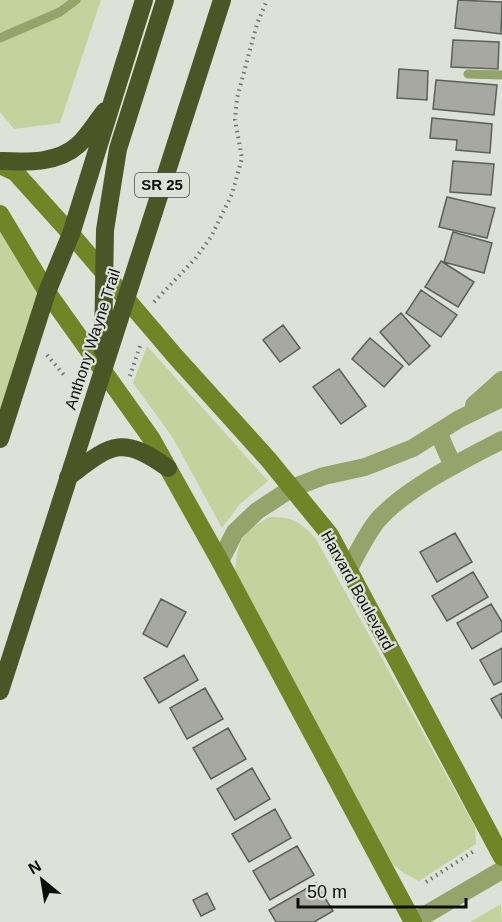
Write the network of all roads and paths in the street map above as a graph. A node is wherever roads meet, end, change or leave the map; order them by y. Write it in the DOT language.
graph roads {
  1 [pos="76,0"];
  2 [pos="144,0"];
  3 [pos="165,0"];
  4 [pos="222,0"];
  5 [pos="267,0"];
  6 [pos="0,38"];
  7 [pos="468,74"];
  8 [pos="502,75"];
  9 [pos="112,103"];
  10 [pos="0,163"];
  11 [pos="0,214"];
  12 [pos="71,234"];
  13 [pos="105,274"];
  14 [pos="47,292"];
  15 [pos="125,298"];
  16 [pos="154,300"];
  17 [pos="142,340"];
  18 [pos="46,353"];
  19 [pos="102,370"];
  20 [pos="64,375"];
  21 [pos="130,378"];
  22 [pos="502,380"];
  23 [pos="502,398"];
  24 [pos="445,428"];
  25 [pos="0,438"];
  26 [pos="502,440"];
  27 [pos="453,466"];
  28 [pos="168,468"];
  29 [pos="68,477"];
  30 [pos="292,488"];
  31 [pos="220,561"];
  32 [pos="348,569"];
  33 [pos="0,691"];
  34 [pos="474,851"];
  35 [pos="502,857"];
  36 [pos="502,870"];
  37 [pos="426,882"];
  38 [pos="413,922"];
  1 -- 6 [label="lane"];
  2 -- 9 [label="highway"];
  3 -- 13 [label="highway"];
  4 -- 15 [label="highway, Anthony Wayne Trail / SR 25"];
  5 -- 16 [label="path"];
  7 -- 8 [label="lane"];
  9 -- 10 [label="highway"];
  9 -- 12 [label="highway"];
  10 -- 12 [label="street, Harvard Boulevard"];
  11 -- 14 [label="street"];
  12 -- 13 [label="street, Harvard Boulevard"];
  12 -- 14 [label="highway"];
  13 -- 15 [label="street, Harvard Boulevard"];
  13 -- 19 [label="highway"];
  14 -- 19 [label="street"];
  14 -- 25 [label="highway"];
  15 -- 19 [label="highway, Anthony Wayne Trail / SR 25"];
  15 -- 30 [label="street, Harvard Boulevard"];
  17 -- 21 [label="path"];
  18 -- 20 [label="path"];
  19 -- 28 [label="street"];
  19 -- 29 [label="highway, Anthony Wayne Trail / SR 25"];
  22 -- 24 [label="street"];
  23 -- 24 [label="street"];
  24 -- 27 [label="street"];
  24 -- 30 [label="street"];
  26 -- 27 [label="street"];
  27 -- 32 [label="street"];
  28 -- 29 [label="highway"];
  28 -- 31 [label="street"];
  29 -- 33 [label="highway, Anthony Wayne Trail / SR 25"];
  30 -- 31 [label="street"];
  30 -- 32 [label="street, Harvard Boulevard"];
  31 -- 38 [label="street"];
  32 -- 35 [label="street, Harvard Boulevard"];
  34 -- 37 [label="path"];
  36 -- 38 [label="street"];
}
